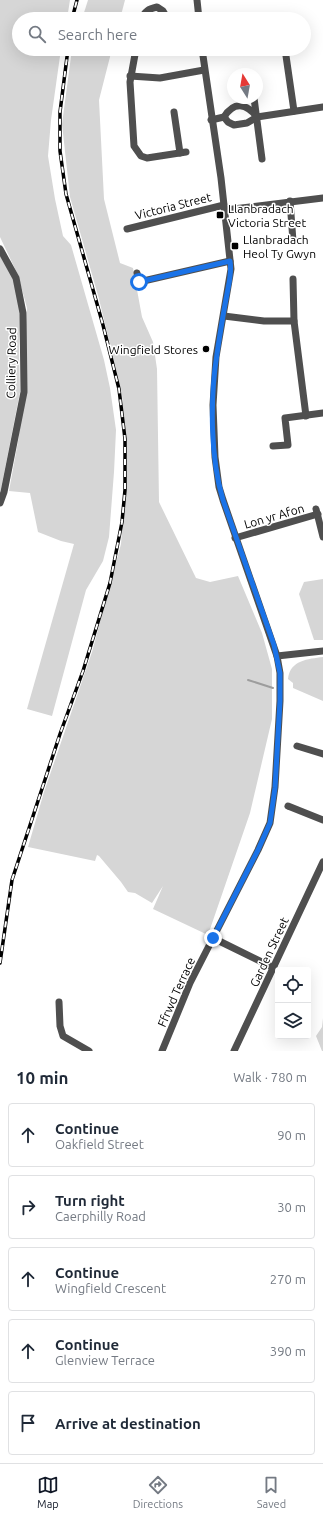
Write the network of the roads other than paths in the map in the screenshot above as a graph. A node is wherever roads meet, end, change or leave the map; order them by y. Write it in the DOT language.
graph roads {
  1 [pos="197,0"];
  2 [pos="158,4"];
  3 [pos="145,12"];
  4 [pos="198,12"];
  5 [pos="134,56"];
  6 [pos="203,56"];
  7 [pos="286,56"];
  8 [pos="204,70"];
  9 [pos="130,76"];
  10 [pos="255,104"];
  11 [pos="323,107"];
  12 [pos="294,111"];
  13 [pos="174,112"];
  14 [pos="257,117"];
  15 [pos="224,118"];
  16 [pos="211,120"];
  17 [pos="262,159"];
  18 [pos="323,198"];
  19 [pos="290,201"];
  20 [pos="225,207"];
  21 [pos="126,229"];
  22 [pos="293,240"];
  23 [pos="0,249"];
  24 [pos="230,261"];
  25 [pos="137,273"];
  26 [pos="293,279"];
  27 [pos="224,316"];
  28 [pos="294,321"];
  29 [pos="323,414"];
  30 [pos="306,416"];
  31 [pos="272,446"];
  32 [pos="0,503"];
  33 [pos="323,537"];
  34 [pos="236,538"];
  35 [pos="323,651"];
  36 [pos="277,656"];
  37 [pos="297,746"];
  38 [pos="323,754"];
  39 [pos="288,806"];
  40 [pos="323,820"];
  41 [pos="323,862"];
  42 [pos="212,940"];
  43 [pos="274,968"];
  44 [pos="59,1002"];
  45 [pos="89,1051"];
  46 [pos="162,1051"];
  47 [pos="234,1051"];
  1 -- 4 [label="street"];
  2 -- 3 [label="street"];
  5 -- 9 [label="street"];
  6 -- 8 [label="street, Ffrwd Terrace"];
  7 -- 12 [label="street"];
  8 -- 9 [label="street"];
  8 -- 16 [label="street, Ffrwd Terrace"];
  9 -- 13 [label="street"];
  10 -- 14 [label="street"];
  11 -- 12 [label="street"];
  12 -- 14 [label="street"];
  14 -- 15 [label="street"];
  14 -- 15 [label="street"];
  14 -- 17 [label="street"];
  15 -- 16 [label="street"];
  16 -- 20 [label="street, Ffrwd Terrace"];
  18 -- 19 [label="street, Victoria Street"];
  19 -- 20 [label="street, Victoria Street"];
  19 -- 22 [label="street"];
  20 -- 21 [label="street, Victoria Street"];
  20 -- 24 [label="street, Ffrwd Terrace"];
  23 -- 32 [label="street, Colliery Road"];
  24 -- 25 [label="street"];
  24 -- 27 [label="street, Ffrwd Terrace"];
  26 -- 28 [label="street"];
  27 -- 28 [label="street"];
  27 -- 34 [label="street, Ffrwd Terrace"];
  28 -- 30 [label="street"];
  29 -- 30 [label="street"];
  30 -- 31 [label="street"];
  33 -- 34 [label="street, Lon yr Afon"];
  34 -- 36 [label="street, Ffrwd Terrace"];
  35 -- 36 [label="street"];
  36 -- 42 [label="street, Ffrwd Terrace"];
  37 -- 38 [label="street"];
  39 -- 40 [label="street"];
  41 -- 43 [label="street, Garden Street"];
  42 -- 43 [label="street"];
  42 -- 46 [label="street, Ffrwd Terrace"];
  43 -- 47 [label="street, Garden Street"];
  44 -- 45 [label="street"];
}
